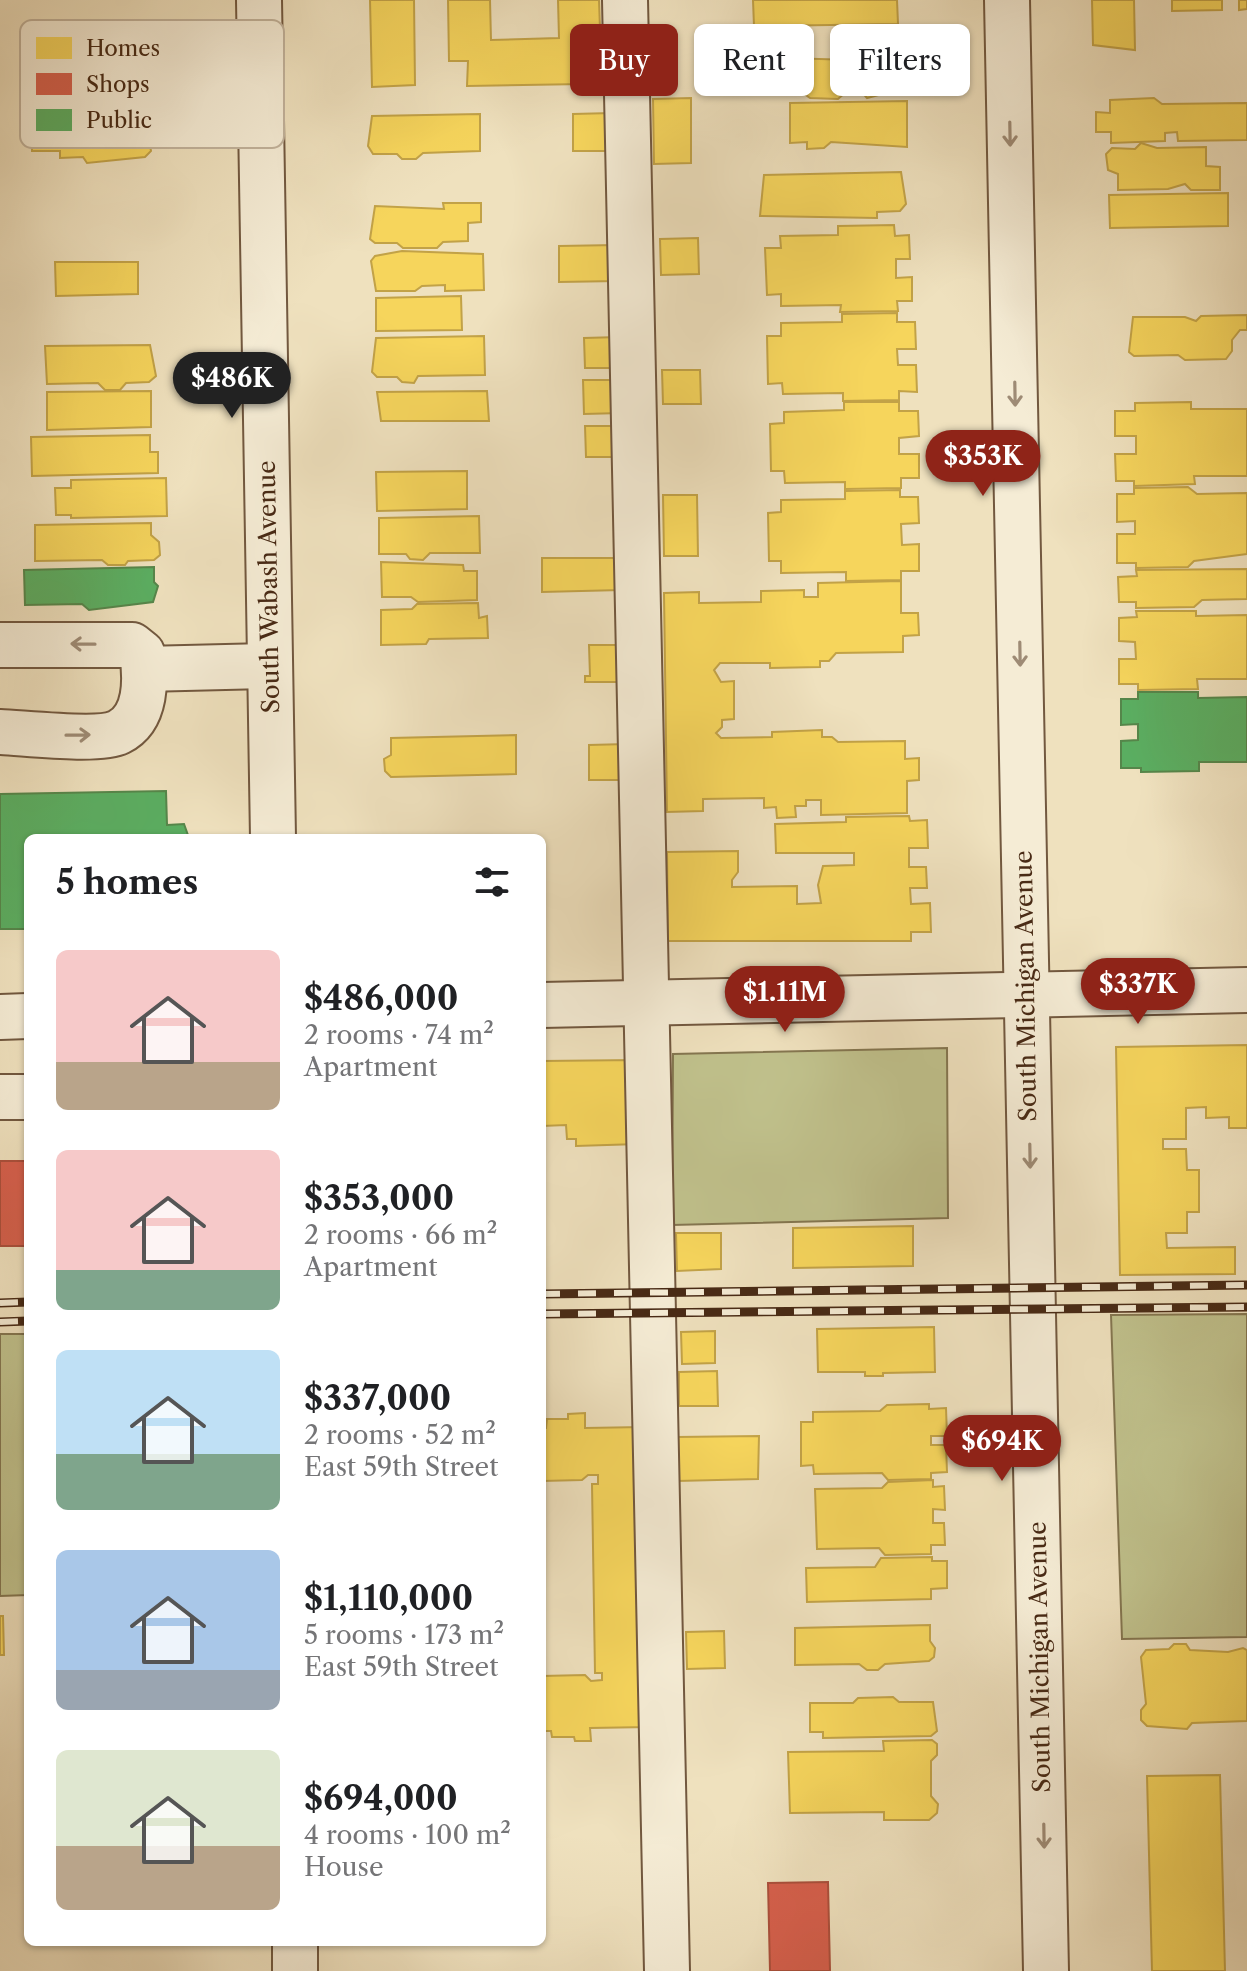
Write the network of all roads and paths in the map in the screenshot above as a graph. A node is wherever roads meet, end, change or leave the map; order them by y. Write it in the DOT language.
graph roads {
  1 [pos="259,0"];
  2 [pos="625,0"];
  3 [pos="1007,0"];
  4 [pos="259,20"];
  5 [pos="261,148"];
  6 [pos="0,645"];
  7 [pos="270,666"];
  8 [pos="144,669"];
  9 [pos="0,732"];
  10 [pos="273,834"];
  11 [pos="1247,990"];
  12 [pos="1027,994"];
  13 [pos="645,1002"];
  14 [pos="546,1005"];
  15 [pos="24,1016"];
  16 [pos="0,1017"];
  17 [pos="0,1097"];
  18 [pos="24,1097"];
  19 [pos="295,1946"];
  20 [pos="295,1971"];
  21 [pos="667,1971"];
  22 [pos="1046,1971"];
  1 -- 4 [label="street, South Wabash Avenue"];
  2 -- 13 [label="street"];
  3 -- 12 [label="street, South Michigan Avenue, one-way"];
  5 -- 7 [label="street, South Wabash Avenue"];
  8 -- 6 [label="street, one-way"];
  7 -- 8 [label="street"];
  7 -- 10 [label="street, South Wabash Avenue"];
  9 -- 8 [label="street, one-way"];
  11 -- 12 [label="street"];
  12 -- 13 [label="street"];
  12 -- 22 [label="street, South Michigan Avenue, one-way"];
  13 -- 14 [label="street"];
  13 -- 21 [label="street"];
  15 -- 16 [label="street"];
  17 -- 18 [label="street"];
  19 -- 20 [label="street"];
}
